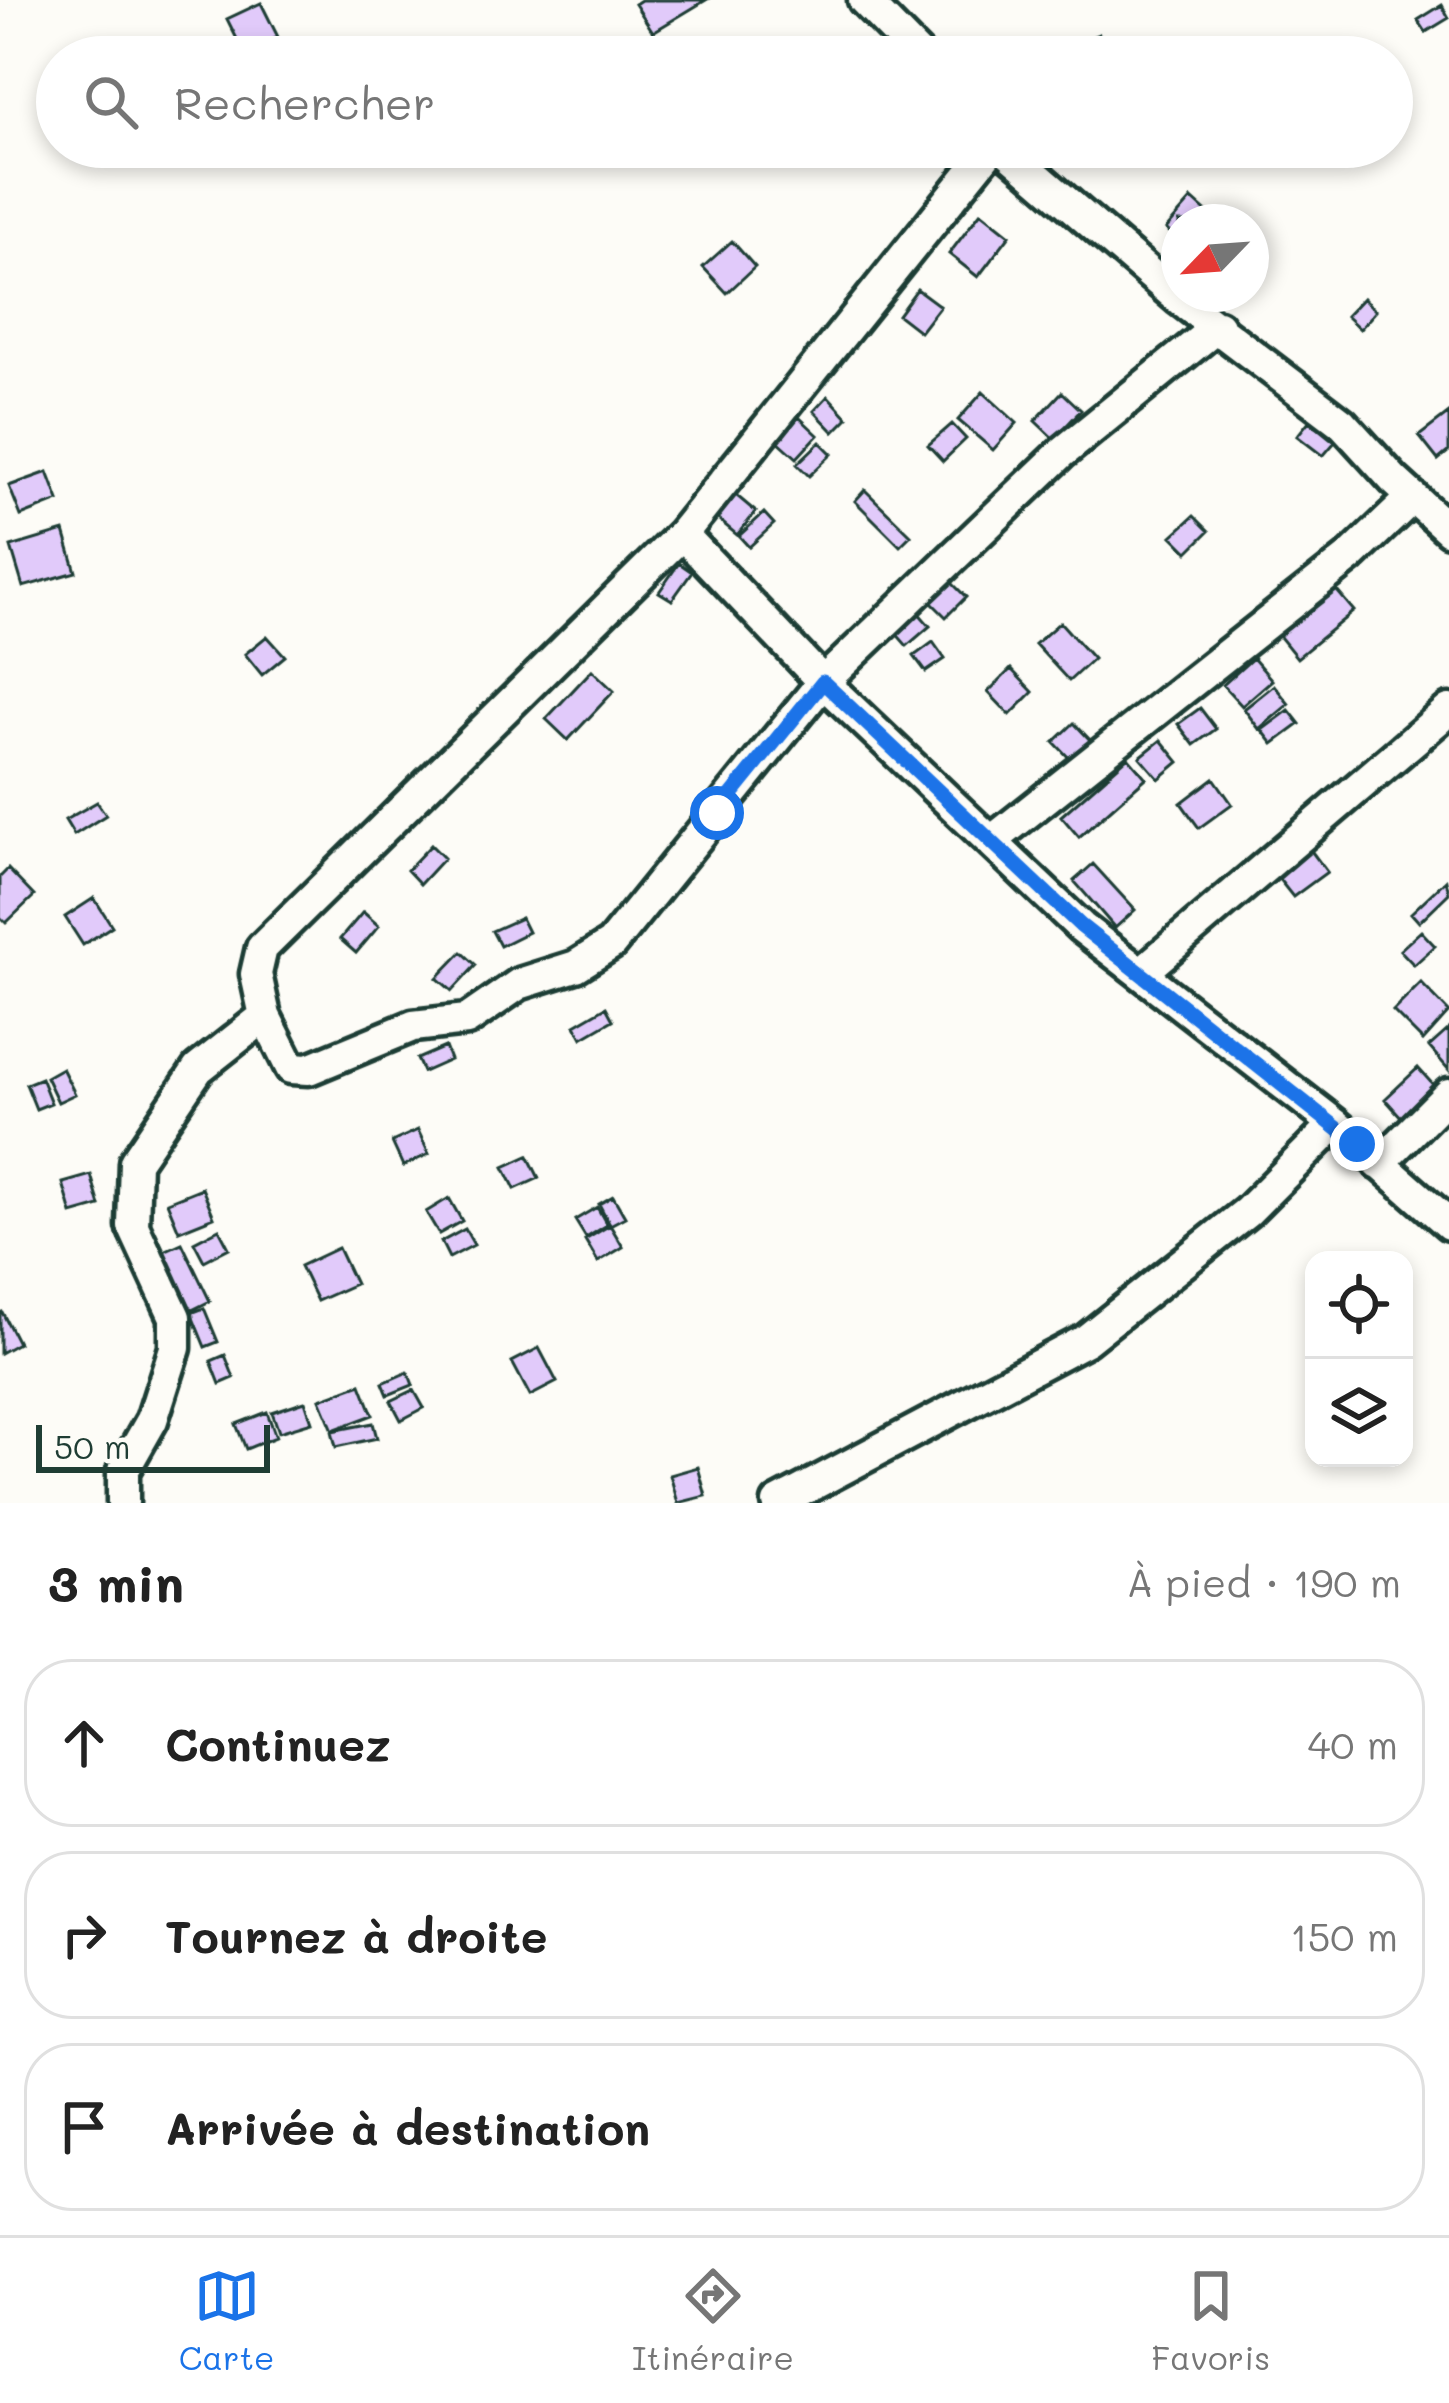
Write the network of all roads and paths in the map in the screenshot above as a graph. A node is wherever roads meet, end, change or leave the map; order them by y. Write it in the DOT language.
graph roads {
  1 [pos="864,0"];
  2 [pos="899,36"];
  3 [pos="975,168"];
  4 [pos="1027,168"];
  5 [pos="1218,326"];
  6 [pos="1413,497"];
  7 [pos="1449,530"];
  8 [pos="682,534"];
  9 [pos="823,682"];
  10 [pos="1449,710"];
  11 [pos="993,840"];
  12 [pos="1142,972"];
  13 [pos="265,1016"];
  14 [pos="1449,1094"];
  15 [pos="1335,1124"];
  16 [pos="1379,1165"];
  17 [pos="1449,1224"];
  18 [pos="123,1503"];
  19 [pos="778,1503"];
  1 -- 2 [label="street"];
  3 -- 8 [label="street"];
  4 -- 5 [label="street"];
  5 -- 6 [label="street"];
  5 -- 9 [label="street"];
  6 -- 7 [label="street"];
  6 -- 11 [label="street"];
  8 -- 9 [label="street"];
  8 -- 13 [label="street"];
  9 -- 11 [label="street"];
  9 -- 13 [label="street"];
  10 -- 12 [label="street"];
  11 -- 12 [label="street"];
  12 -- 15 [label="street"];
  13 -- 18 [label="street"];
  14 -- 16 [label="street"];
  15 -- 16 [label="street"];
  15 -- 19 [label="street"];
  16 -- 17 [label="street"];
}
